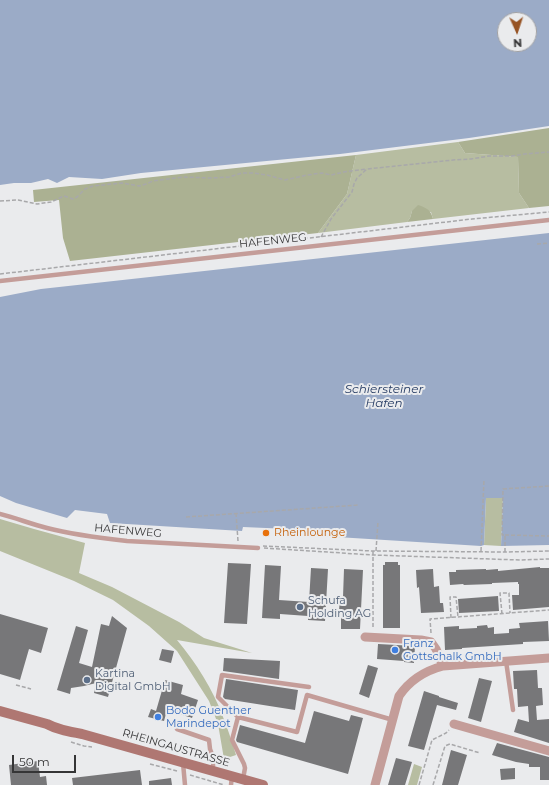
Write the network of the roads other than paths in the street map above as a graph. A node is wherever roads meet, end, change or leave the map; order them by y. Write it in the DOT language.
graph roads {
  1 [pos="549,220"];
  2 [pos="0,281"];
  3 [pos="0,514"];
  4 [pos="258,548"];
  5 [pos="365,637"];
  6 [pos="549,658"];
  7 [pos="506,661"];
  8 [pos="443,666"];
  9 [pos="309,687"];
  10 [pos="512,710"];
  11 [pos="0,711"];
  12 [pos="238,717"];
  13 [pos="393,720"];
  14 [pos="454,724"];
  15 [pos="177,729"];
  16 [pos="549,751"];
  17 [pos="183,763"];
  18 [pos="212,770"];
  19 [pos="243,779"];
  20 [pos="231,780"];
  21 [pos="185,785"];
  22 [pos="263,785"];
  23 [pos="375,785"];
  1 -- 2 [label="lane, HAFENWEG"];
  3 -- 4 [label="lane, HAFENWEG"];
  5 -- 8 [label="street"];
  6 -- 7 [label="street"];
  7 -- 8 [label="street"];
  7 -- 10 [label="lane"];
  8 -- 13 [label="street"];
  9 -- 12 [label="lane"];
  11 -- 17 [label="main road, RHEINGAUSTRASSE"];
  12 -- 13 [label="lane"];
  12 -- 19 [label="lane"];
  13 -- 23 [label="street"];
  14 -- 16 [label="street"];
  15 -- 18 [label="lane"];
  17 -- 18 [label="main road, RHEINGAUSTRASSE"];
  17 -- 21 [label="lane"];
  18 -- 20 [label="main road, RHEINGAUSTRASSE"];
  19 -- 20 [label="main road, RHEINGAUSTRASSE"];
  19 -- 22 [label="main road, RHEINGAUSTRASSE"];
}
